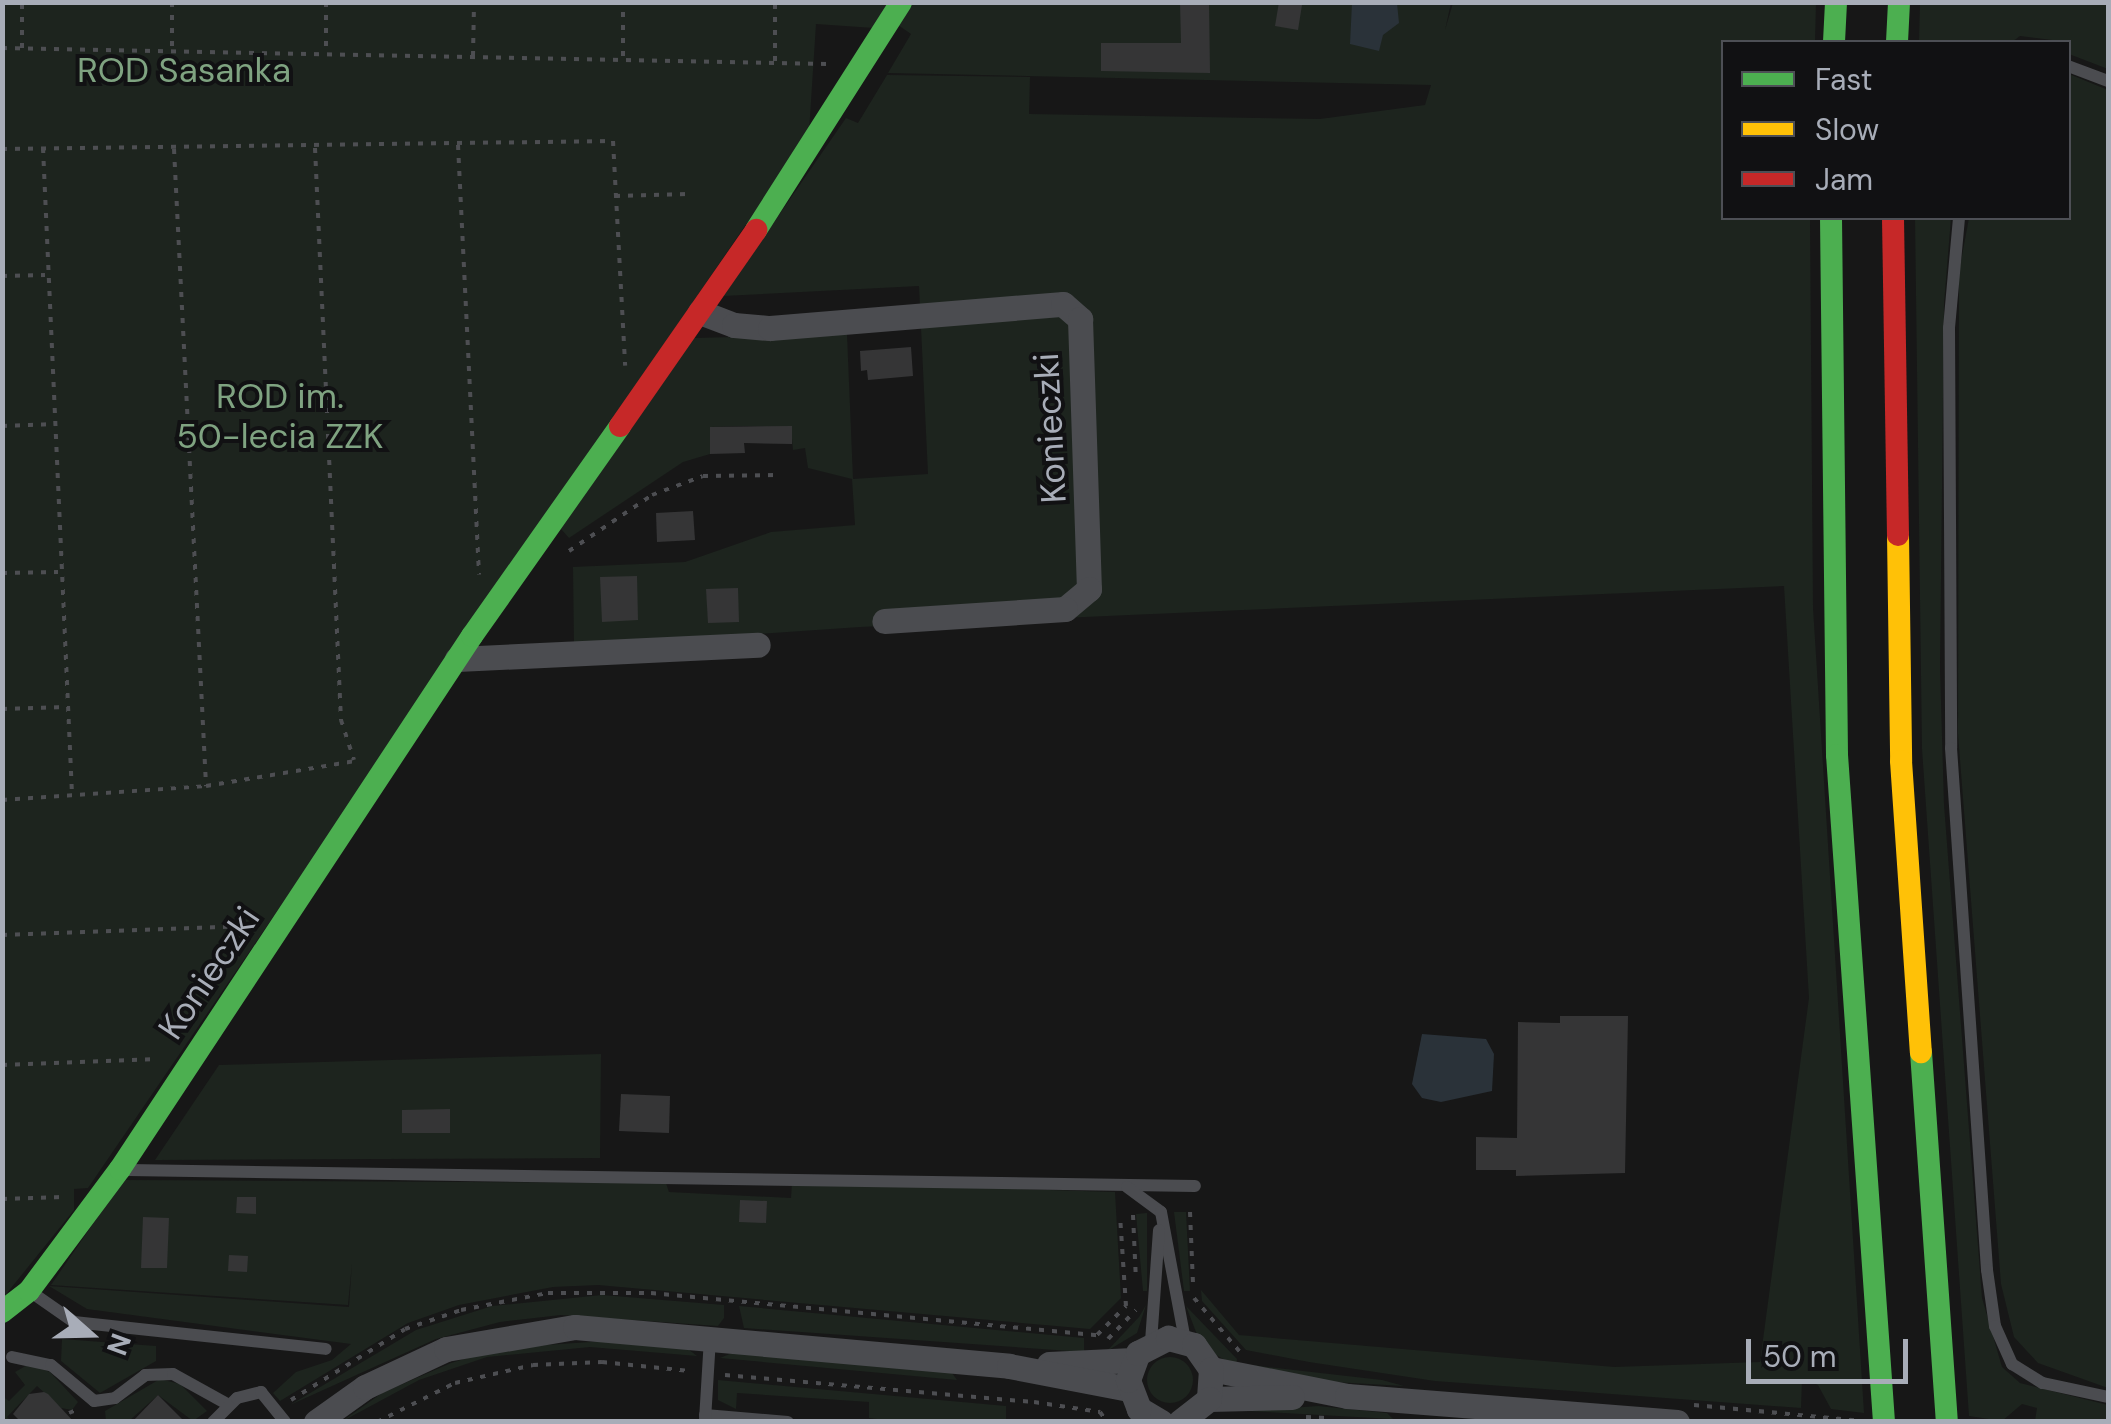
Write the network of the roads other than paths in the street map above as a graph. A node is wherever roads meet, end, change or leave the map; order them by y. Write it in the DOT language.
graph roads {
  1 [pos="902,2"];
  2 [pos="1836,2"];
  3 [pos="1899,2"];
  4 [pos="1834,40"];
  5 [pos="1897,40"];
  6 [pos="2071,67"];
  7 [pos="2108,81"];
  8 [pos="1831,220"];
  9 [pos="1893,220"];
  10 [pos="1959,220"];
  11 [pos="700,312"];
  12 [pos="884,621"];
  13 [pos="758,645"];
  14 [pos="458,659"];
  15 [pos="120,1170"];
  16 [pos="1127,1186"];
  17 [pos="1196,1186"];
  18 [pos="1160,1212"];
  19 [pos="30,1291"];
  20 [pos="2,1312"];
  21 [pos="710,1338"];
  22 [pos="1185,1340"];
  23 [pos="326,1349"];
  24 [pos="1142,1351"];
  25 [pos="12,1357"];
  26 [pos="1009,1366"];
  27 [pos="1211,1370"];
  28 [pos="1347,1396"];
  29 [pos="2108,1396"];
  30 [pos="1120,1398"];
  31 [pos="1208,1399"];
  32 [pos="229,1405"];
  33 [pos="280,1416"];
  34 [pos="705,1418"];
  35 [pos="1172,1421"];
  36 [pos="213,1422"];
  37 [pos="316,1422"];
  38 [pos="788,1422"];
  39 [pos="1677,1422"];
  40 [pos="1884,1422"];
  41 [pos="1947,1422"];
  1 -- 11 [label="main road, Konieczki"];
  2 -- 4 [label="main road"];
  3 -- 5 [label="main road"];
  6 -- 7 [label="lane"];
  8 -- 40 [label="main road"];
  9 -- 41 [label="main road"];
  10 -- 29 [label="lane"];
  11 -- 12 [label="street, Konieczki"];
  11 -- 14 [label="main road, Konieczki"];
  13 -- 14 [label="street"];
  14 -- 15 [label="main road, Konieczki"];
  15 -- 16 [label="lane"];
  15 -- 19 [label="main road, Konieczki"];
  16 -- 17 [label="lane"];
  16 -- 18 [label="lane"];
  18 -- 22 [label="lane"];
  18 -- 24 [label="lane"];
  19 -- 20 [label="main road, Konieczki"];
  19 -- 23 [label="lane"];
  21 -- 26 [label="street"];
  21 -- 34 [label="lane"];
  21 -- 37 [label="street"];
  22 -- 24 [label="street"];
  22 -- 27 [label="street"];
  24 -- 26 [label="street"];
  24 -- 30 [label="street"];
  25 -- 32 [label="lane"];
  26 -- 30 [label="street"];
  27 -- 28 [label="street"];
  27 -- 31 [label="street"];
  28 -- 31 [label="street"];
  28 -- 39 [label="street"];
  30 -- 35 [label="street"];
  31 -- 35 [label="street"];
  32 -- 33 [label="lane"];
  32 -- 36 [label="lane"];
  34 -- 38 [label="lane"];
}
